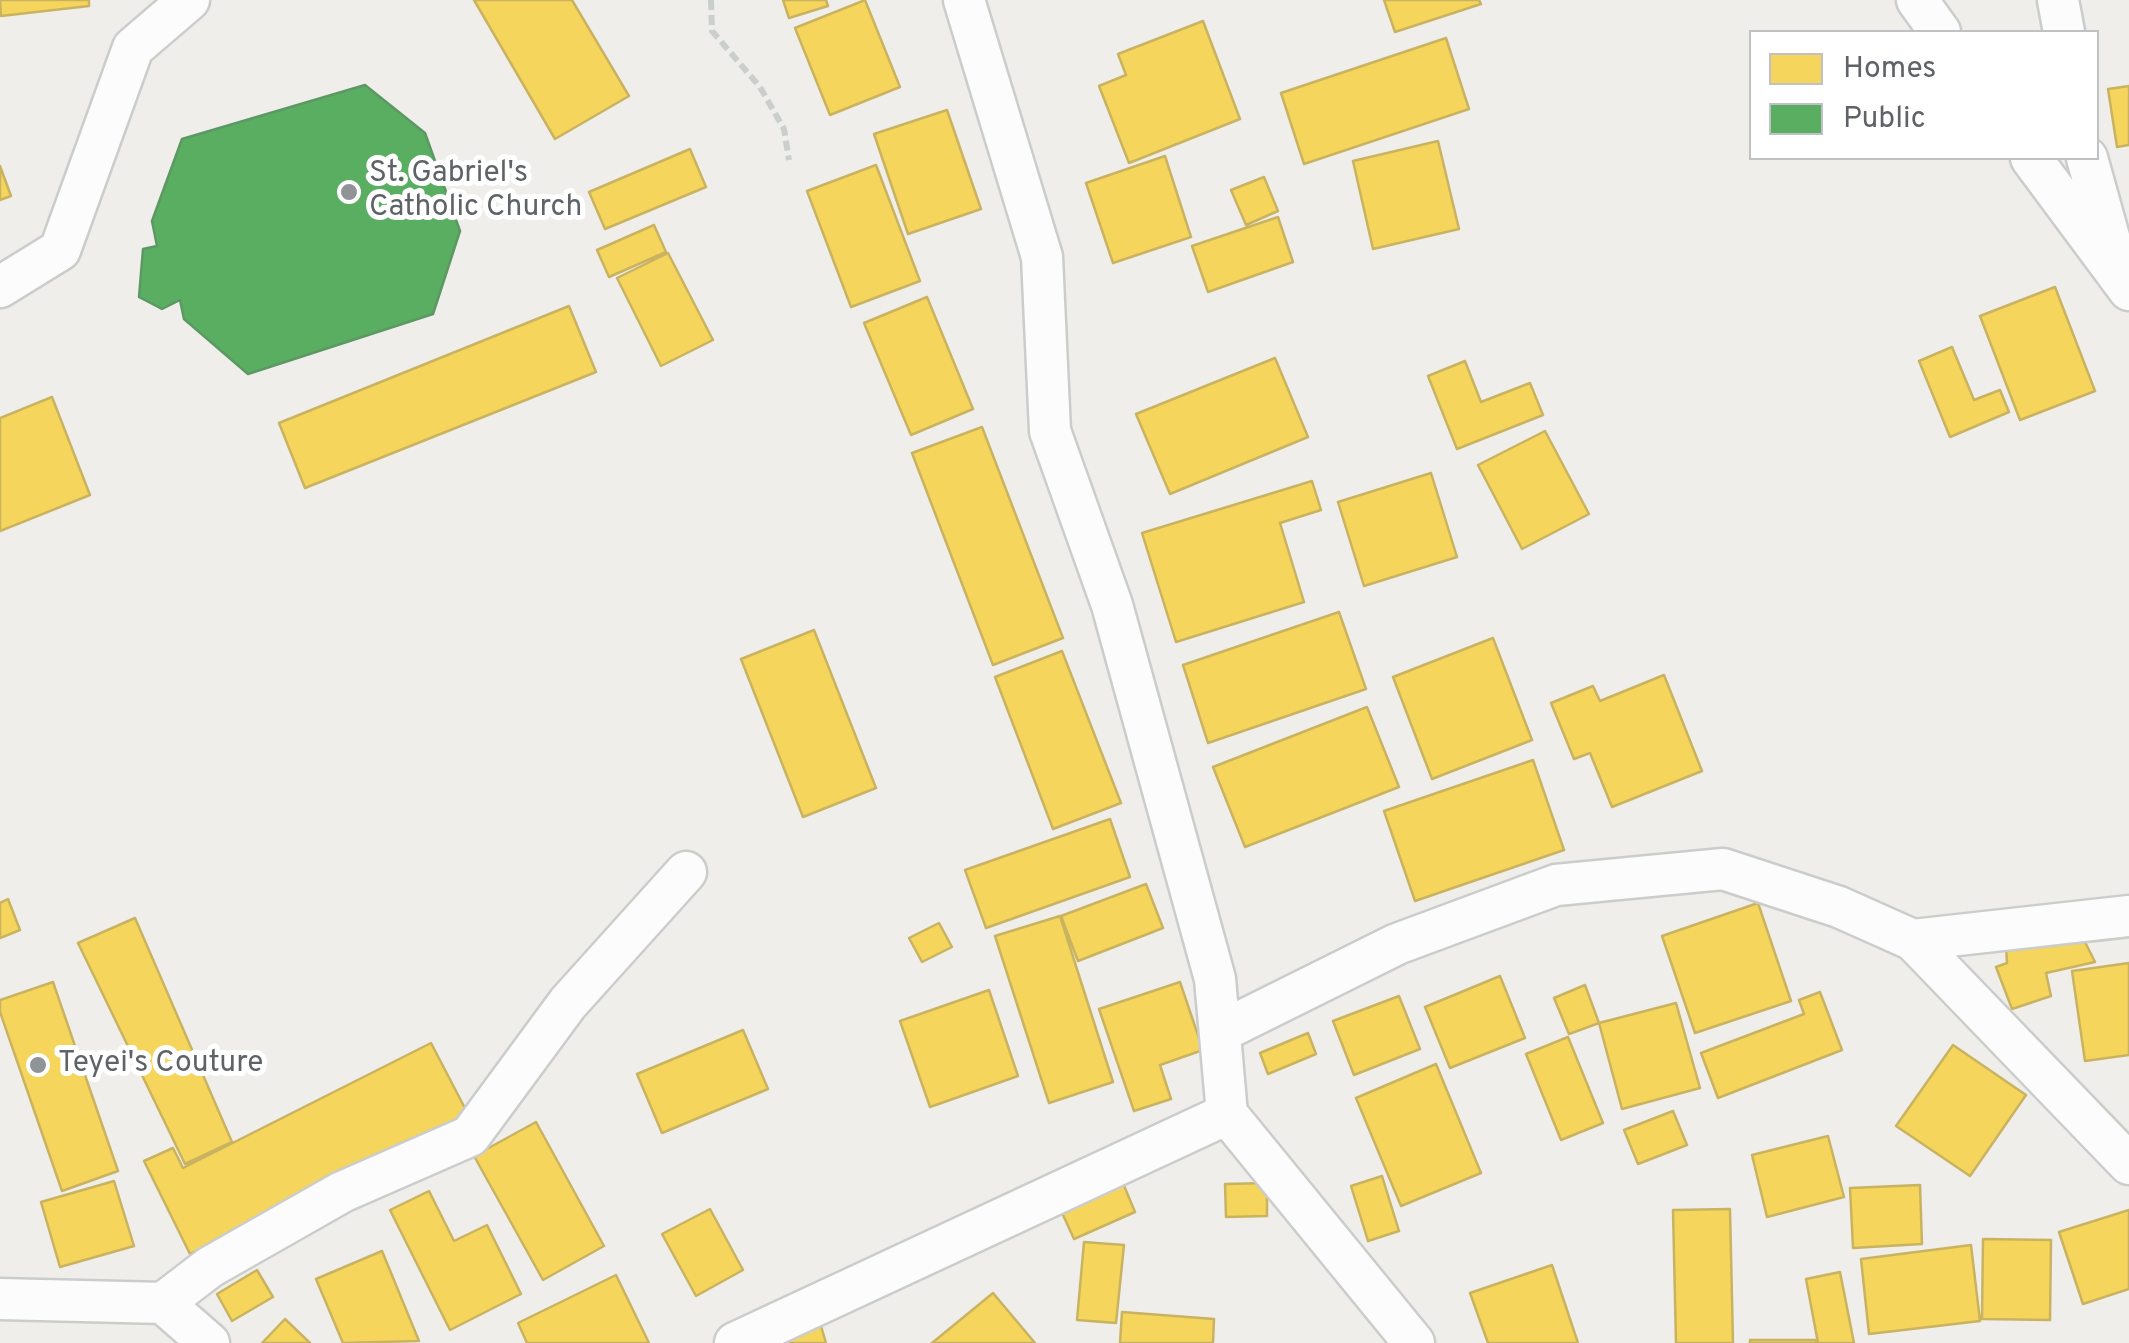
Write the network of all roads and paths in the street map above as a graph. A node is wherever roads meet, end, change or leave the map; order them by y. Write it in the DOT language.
graph roads {
  1 [pos="190,0"];
  2 [pos="711,0"];
  3 [pos="964,0"];
  4 [pos="1917,0"];
  5 [pos="2058,0"];
  6 [pos="1939,30"];
  7 [pos="2064,30"];
  8 [pos="789,160"];
  9 [pos="2032,160"];
  10 [pos="2089,160"];
  11 [pos="2125,286"];
  12 [pos="0,287"];
  13 [pos="686,872"];
  14 [pos="2129,916"];
  15 [pos="1913,940"];
  16 [pos="1220,1032"];
  17 [pos="1227,1114"];
  18 [pos="2129,1164"];
  19 [pos="0,1299"];
  20 [pos="163,1303"];
  21 [pos="209,1343"];
  22 [pos="735,1343"];
  23 [pos="1414,1343"];
  1 -- 12 [label="street"];
  2 -- 8 [label="path"];
  3 -- 16 [label="street"];
  4 -- 6 [label="street"];
  5 -- 7 [label="street"];
  9 -- 11 [label="street"];
  10 -- 11 [label="street"];
  13 -- 20 [label="street"];
  14 -- 15 [label="street"];
  15 -- 16 [label="street"];
  15 -- 18 [label="street"];
  16 -- 17 [label="street"];
  17 -- 22 [label="street"];
  17 -- 23 [label="street"];
  19 -- 20 [label="street"];
  20 -- 21 [label="street"];
}
